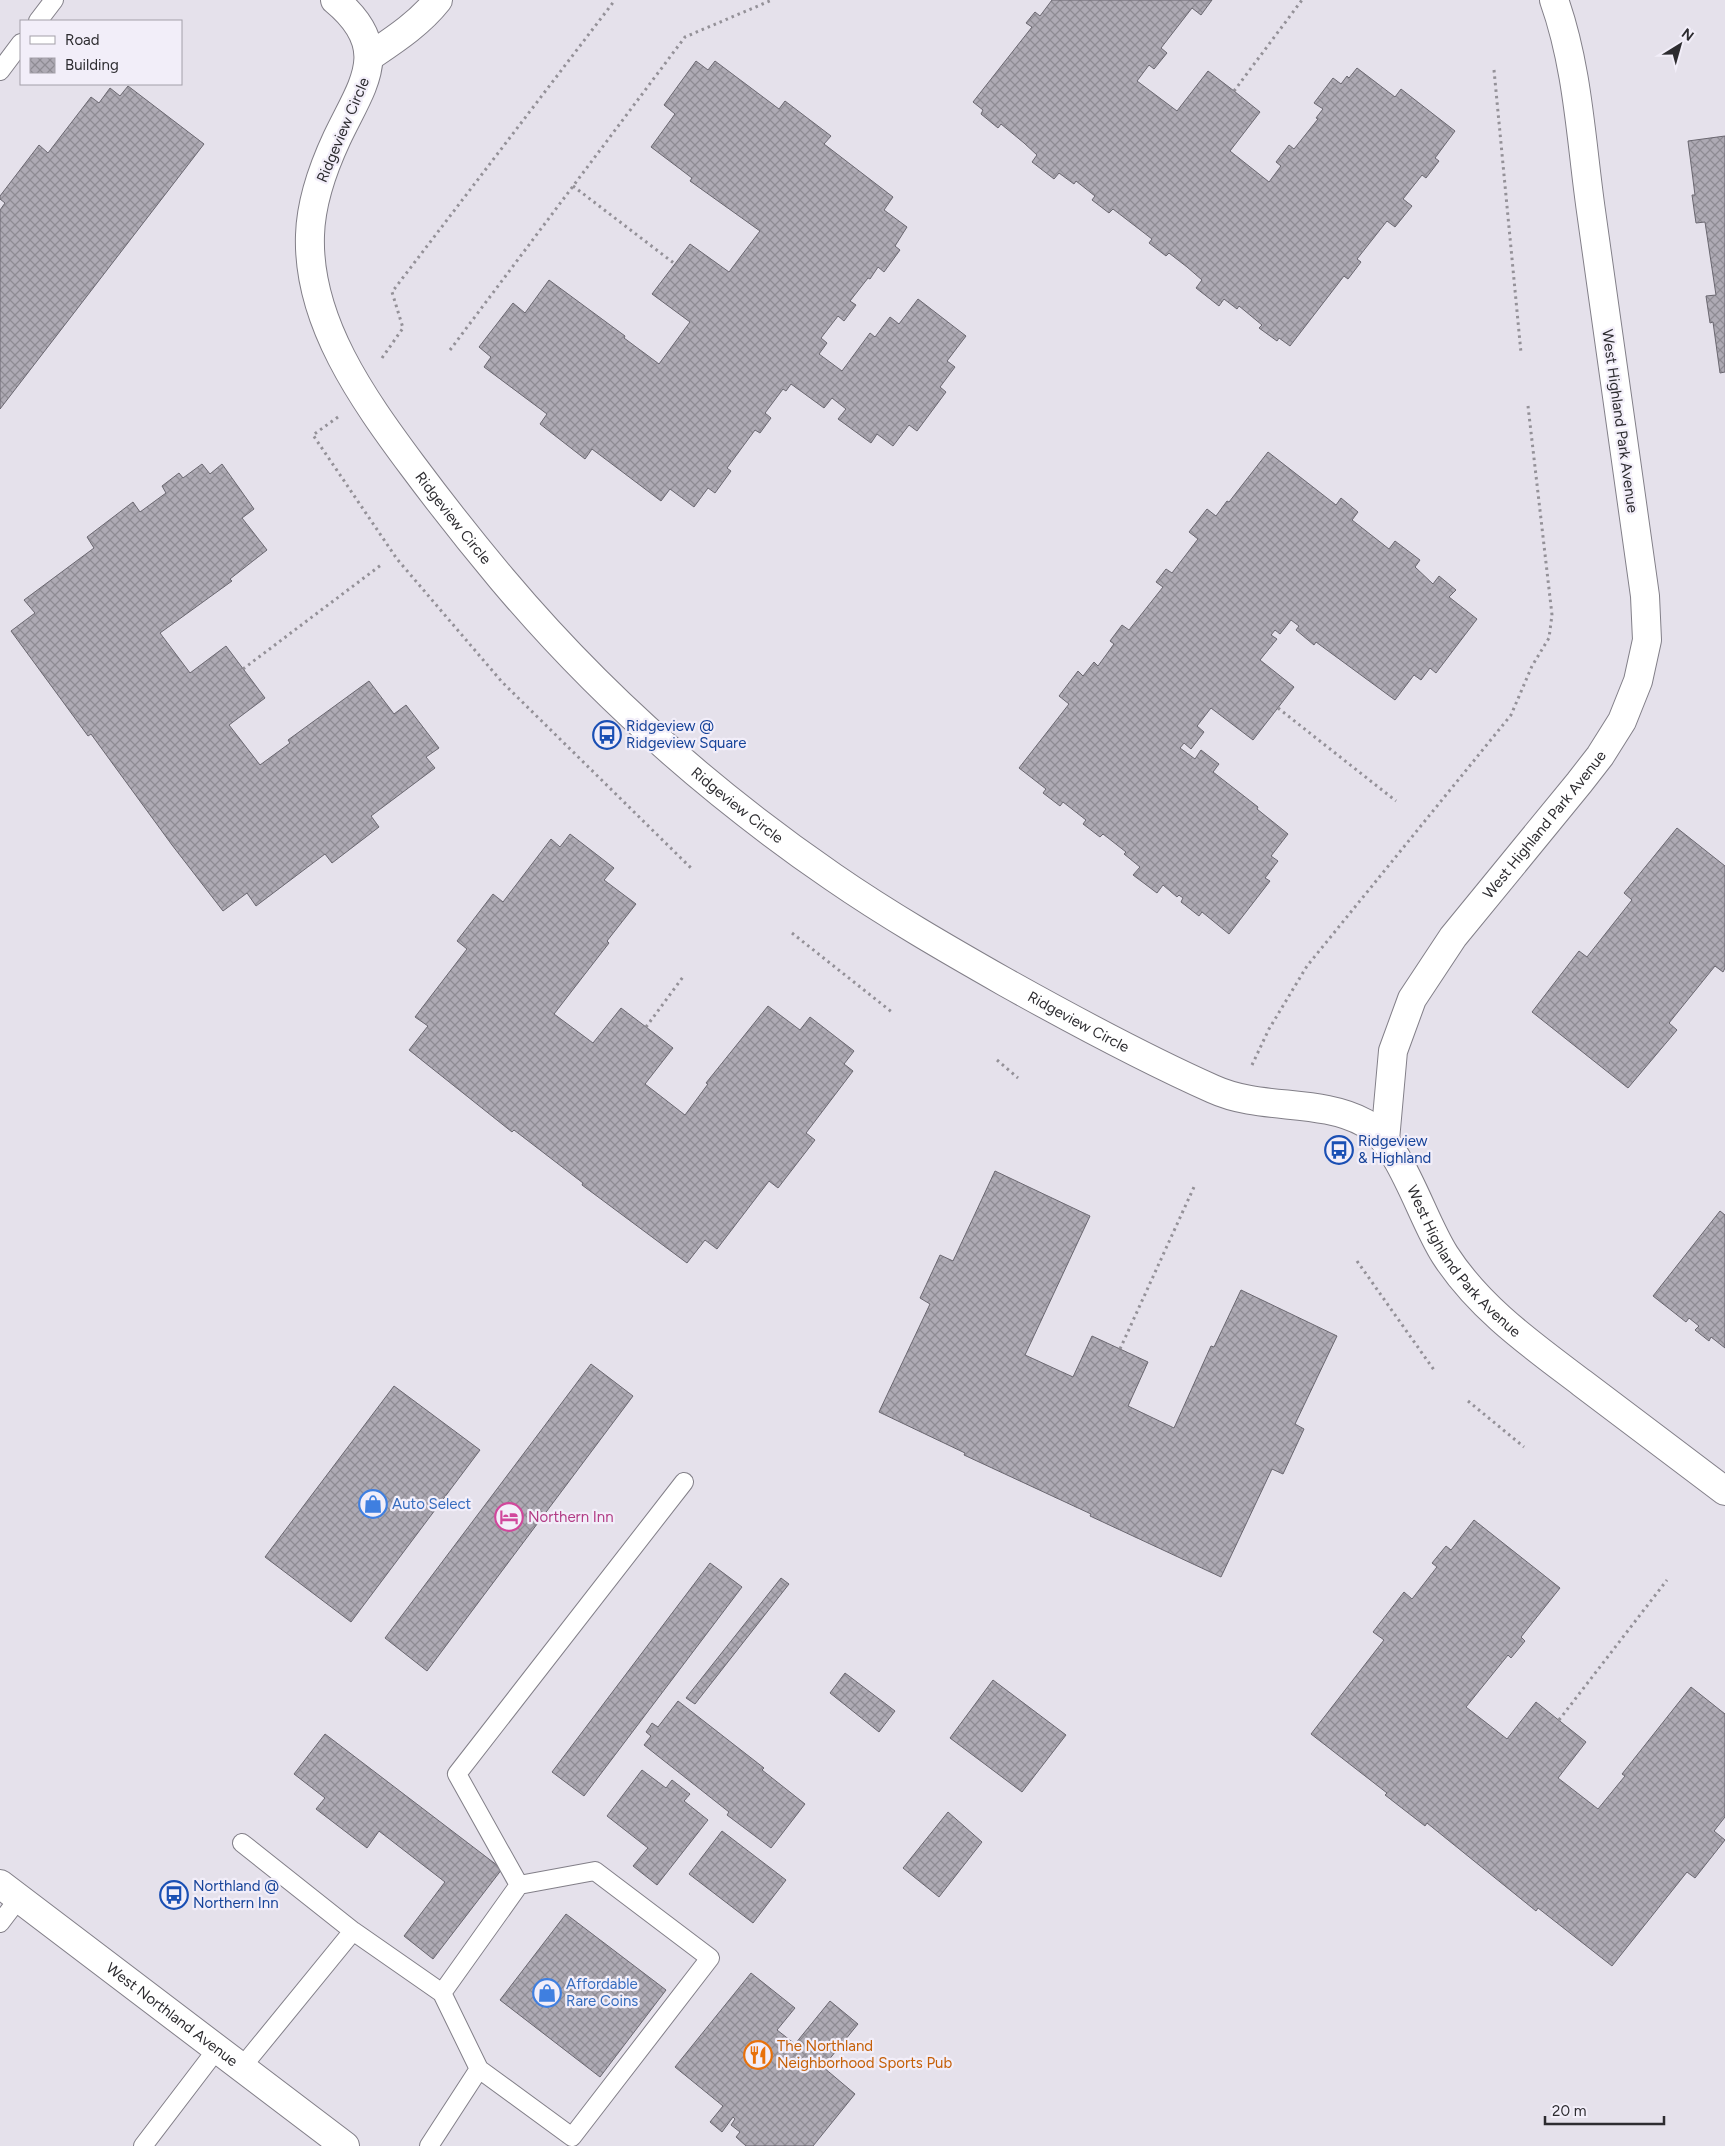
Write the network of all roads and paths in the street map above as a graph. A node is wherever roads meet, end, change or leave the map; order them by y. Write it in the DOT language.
graph roads {
  1 [pos="54,0"];
  2 [pos="335,0"];
  3 [pos="438,0"];
  4 [pos="615,0"];
  5 [pos="772,0"];
  6 [pos="1302,0"];
  7 [pos="1554,0"];
  8 [pos="39,20"];
  9 [pos="20,44"];
  10 [pos="369,57"];
  11 [pos="1494,70"];
  12 [pos="0,71"];
  13 [pos="1234,91"];
  14 [pos="573,186"];
  15 [pos="675,264"];
  16 [pos="450,350"];
  17 [pos="1521,353"];
  18 [pos="360,390"];
  19 [pos="1528,406"];
  20 [pos="313,435"];
  21 [pos="381,565"];
  22 [pos="243,670"];
  23 [pos="1278,708"];
  24 [pos="1396,801"];
  25 [pos="692,869"];
  26 [pos="792,933"];
  27 [pos="683,977"];
  28 [pos="893,1012"];
  29 [pos="646,1027"];
  30 [pos="997,1060"];
  31 [pos="1018,1078"];
  32 [pos="1237,1098"];
  33 [pos="1385,1140"];
  34 [pos="1194,1187"];
  35 [pos="1357,1260"];
  36 [pos="1120,1349"];
  37 [pos="1434,1370"];
  38 [pos="1468,1401"];
  39 [pos="1524,1447"];
  40 [pos="684,1482"];
  41 [pos="1725,1491"];
  42 [pos="1667,1580"];
  43 [pos="1559,1720"];
  44 [pos="242,1843"];
  45 [pos="520,1885"];
  46 [pos="9,1891"];
  47 [pos="0,1923"];
  48 [pos="353,1931"];
  49 [pos="442,1993"];
  50 [pos="217,2049"];
  51 [pos="242,2068"];
  52 [pos="479,2069"];
  53 [pos="143,2146"];
  54 [pos="345,2146"];
  55 [pos="429,2146"];
  1 -- 8 [label="lane"];
  2 -- 10 [label="street"];
  3 -- 10 [label="street"];
  4 -- 18 [label="path"];
  5 -- 14 [label="path"];
  6 -- 13 [label="path"];
  7 -- 33 [label="street, West Highland Park Avenue"];
  9 -- 12 [label="lane"];
  10 -- 18 [label="street, Ridgeview Circle"];
  11 -- 17 [label="path"];
  14 -- 15 [label="path"];
  14 -- 16 [label="path"];
  18 -- 32 [label="street, Ridgeview Circle"];
  19 -- 32 [label="path"];
  20 -- 25 [label="path"];
  21 -- 22 [label="path"];
  23 -- 24 [label="path"];
  26 -- 28 [label="path"];
  27 -- 29 [label="path"];
  30 -- 31 [label="path"];
  32 -- 33 [label="street, Ridgeview Circle"];
  33 -- 41 [label="street, West Highland Park Avenue"];
  34 -- 36 [label="path"];
  35 -- 37 [label="path"];
  38 -- 39 [label="path"];
  40 -- 45 [label="lane"];
  42 -- 43 [label="path"];
  44 -- 48 [label="lane"];
  45 -- 49 [label="lane"];
  45 -- 52 [label="lane"];
  46 -- 47 [label="lane"];
  46 -- 50 [label="street, West Northland Avenue"];
  48 -- 49 [label="lane"];
  48 -- 51 [label="lane"];
  49 -- 52 [label="lane"];
  50 -- 51 [label="street, West Northland Avenue"];
  50 -- 53 [label="lane"];
  51 -- 54 [label="street, West Northland Avenue"];
  52 -- 55 [label="lane"];
}
